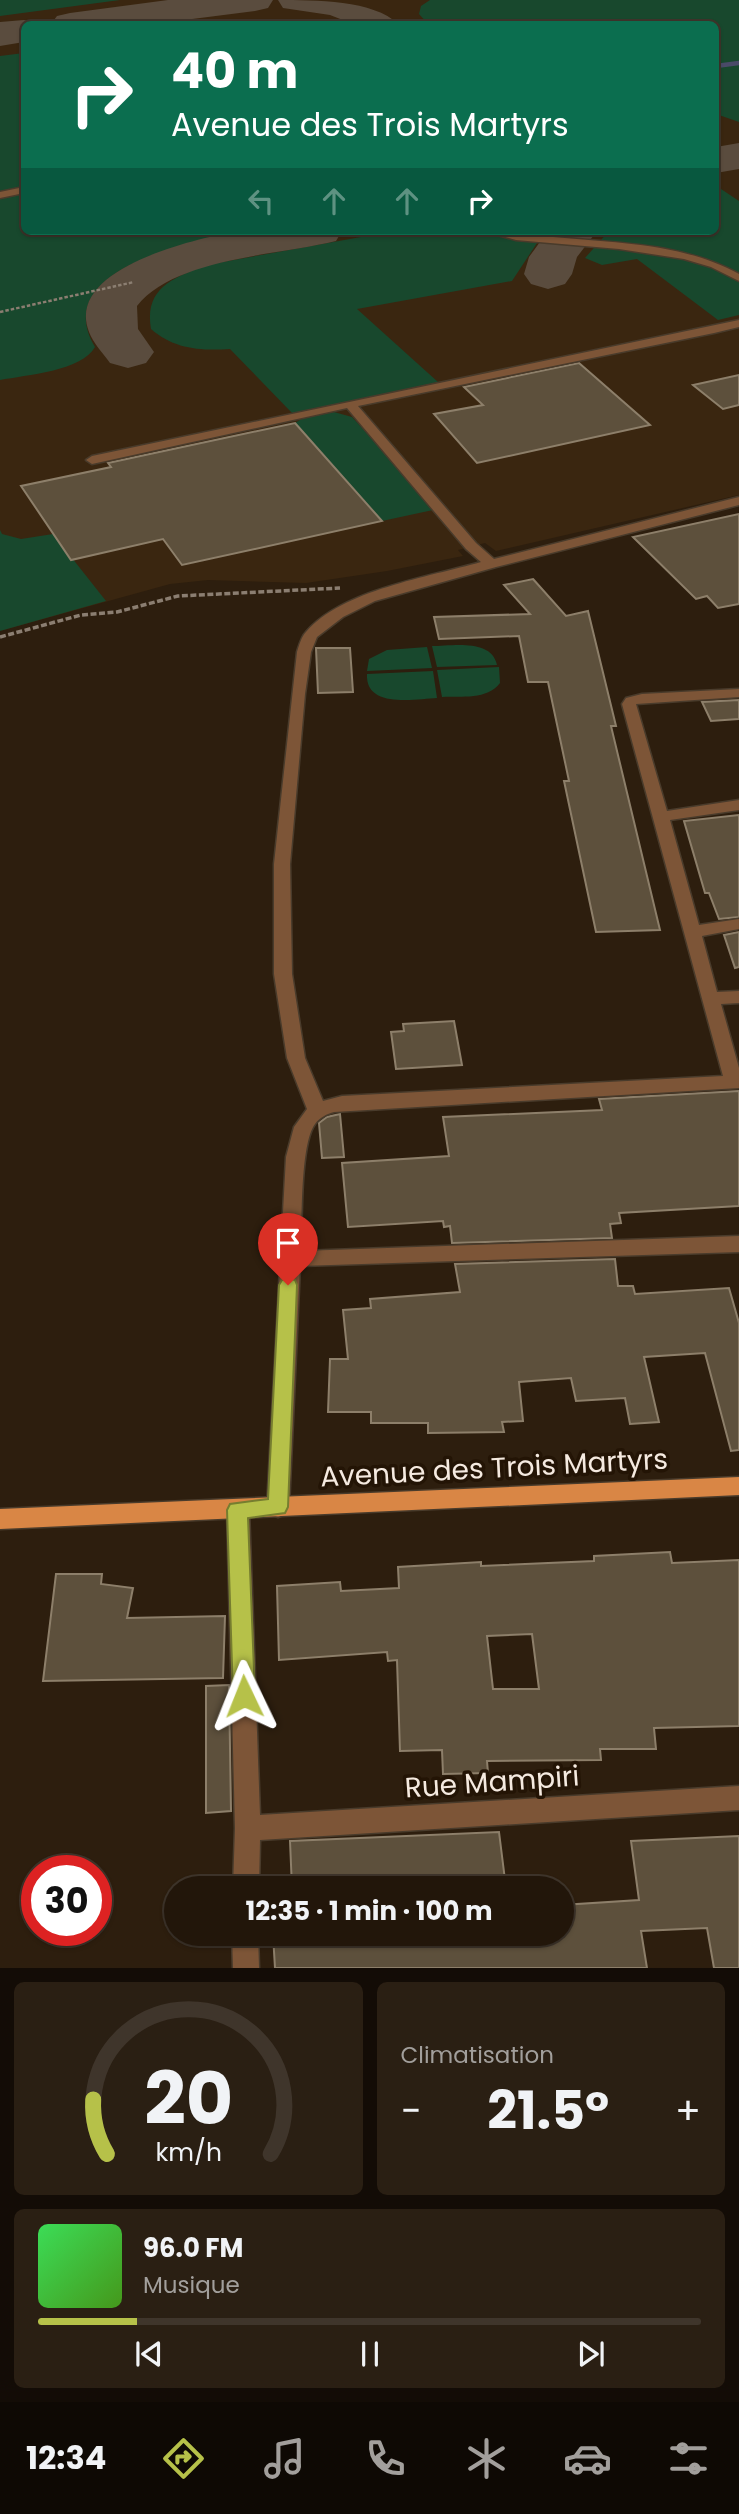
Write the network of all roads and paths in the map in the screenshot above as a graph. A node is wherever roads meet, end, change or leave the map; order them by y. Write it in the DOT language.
graph roads {
  1 [pos="21,190"];
  2 [pos="0,194"];
  3 [pos="520,235"];
  4 [pos="739,278"];
  5 [pos="134,282"];
  6 [pos="0,312"];
  7 [pos="739,323"];
  8 [pos="350,404"];
  9 [pos="92,460"];
  10 [pos="739,501"];
  11 [pos="491,564"];
  12 [pos="342,588"];
  13 [pos="0,637"];
  14 [pos="739,693"];
  15 [pos="739,805"];
  16 [pos="663,816"];
  17 [pos="739,925"];
  18 [pos="692,932"];
  19 [pos="739,997"];
  20 [pos="709,998"];
  21 [pos="737,1082"];
  22 [pos="317,1110"];
  23 [pos="739,1244"];
  24 [pos="290,1259"];
  25 [pos="739,1486"];
  26 [pos="278,1507"];
  27 [pos="238,1510"];
  28 [pos="0,1519"];
  29 [pos="739,1798"];
  30 [pos="248,1828"];
  31 [pos="246,1876"];
  32 [pos="245,1946"];
  33 [pos="246,1968"];
  1 -- 2 [label="street"];
  3 -- 4 [label="street"];
  5 -- 6 [label="path"];
  7 -- 8 [label="street"];
  8 -- 9 [label="street"];
  8 -- 11 [label="street"];
  10 -- 11 [label="street"];
  11 -- 22 [label="street"];
  12 -- 13 [label="path"];
  14 -- 16 [label="street"];
  15 -- 16 [label="street"];
  16 -- 18 [label="street"];
  17 -- 18 [label="street"];
  18 -- 20 [label="street"];
  19 -- 20 [label="street"];
  20 -- 21 [label="street"];
  21 -- 22 [label="street"];
  22 -- 24 [label="street"];
  23 -- 24 [label="street"];
  24 -- 26 [label="street"];
  25 -- 26 [label="main road, Avenue des Trois Martyrs"];
  26 -- 27 [label="main road, Avenue des Trois Martyrs"];
  27 -- 28 [label="main road, Avenue des Trois Martyrs"];
  27 -- 30 [label="street"];
  29 -- 30 [label="street, Rue Mampiri"];
  30 -- 31 [label="street"];
  32 -- 33 [label="street"];
}
